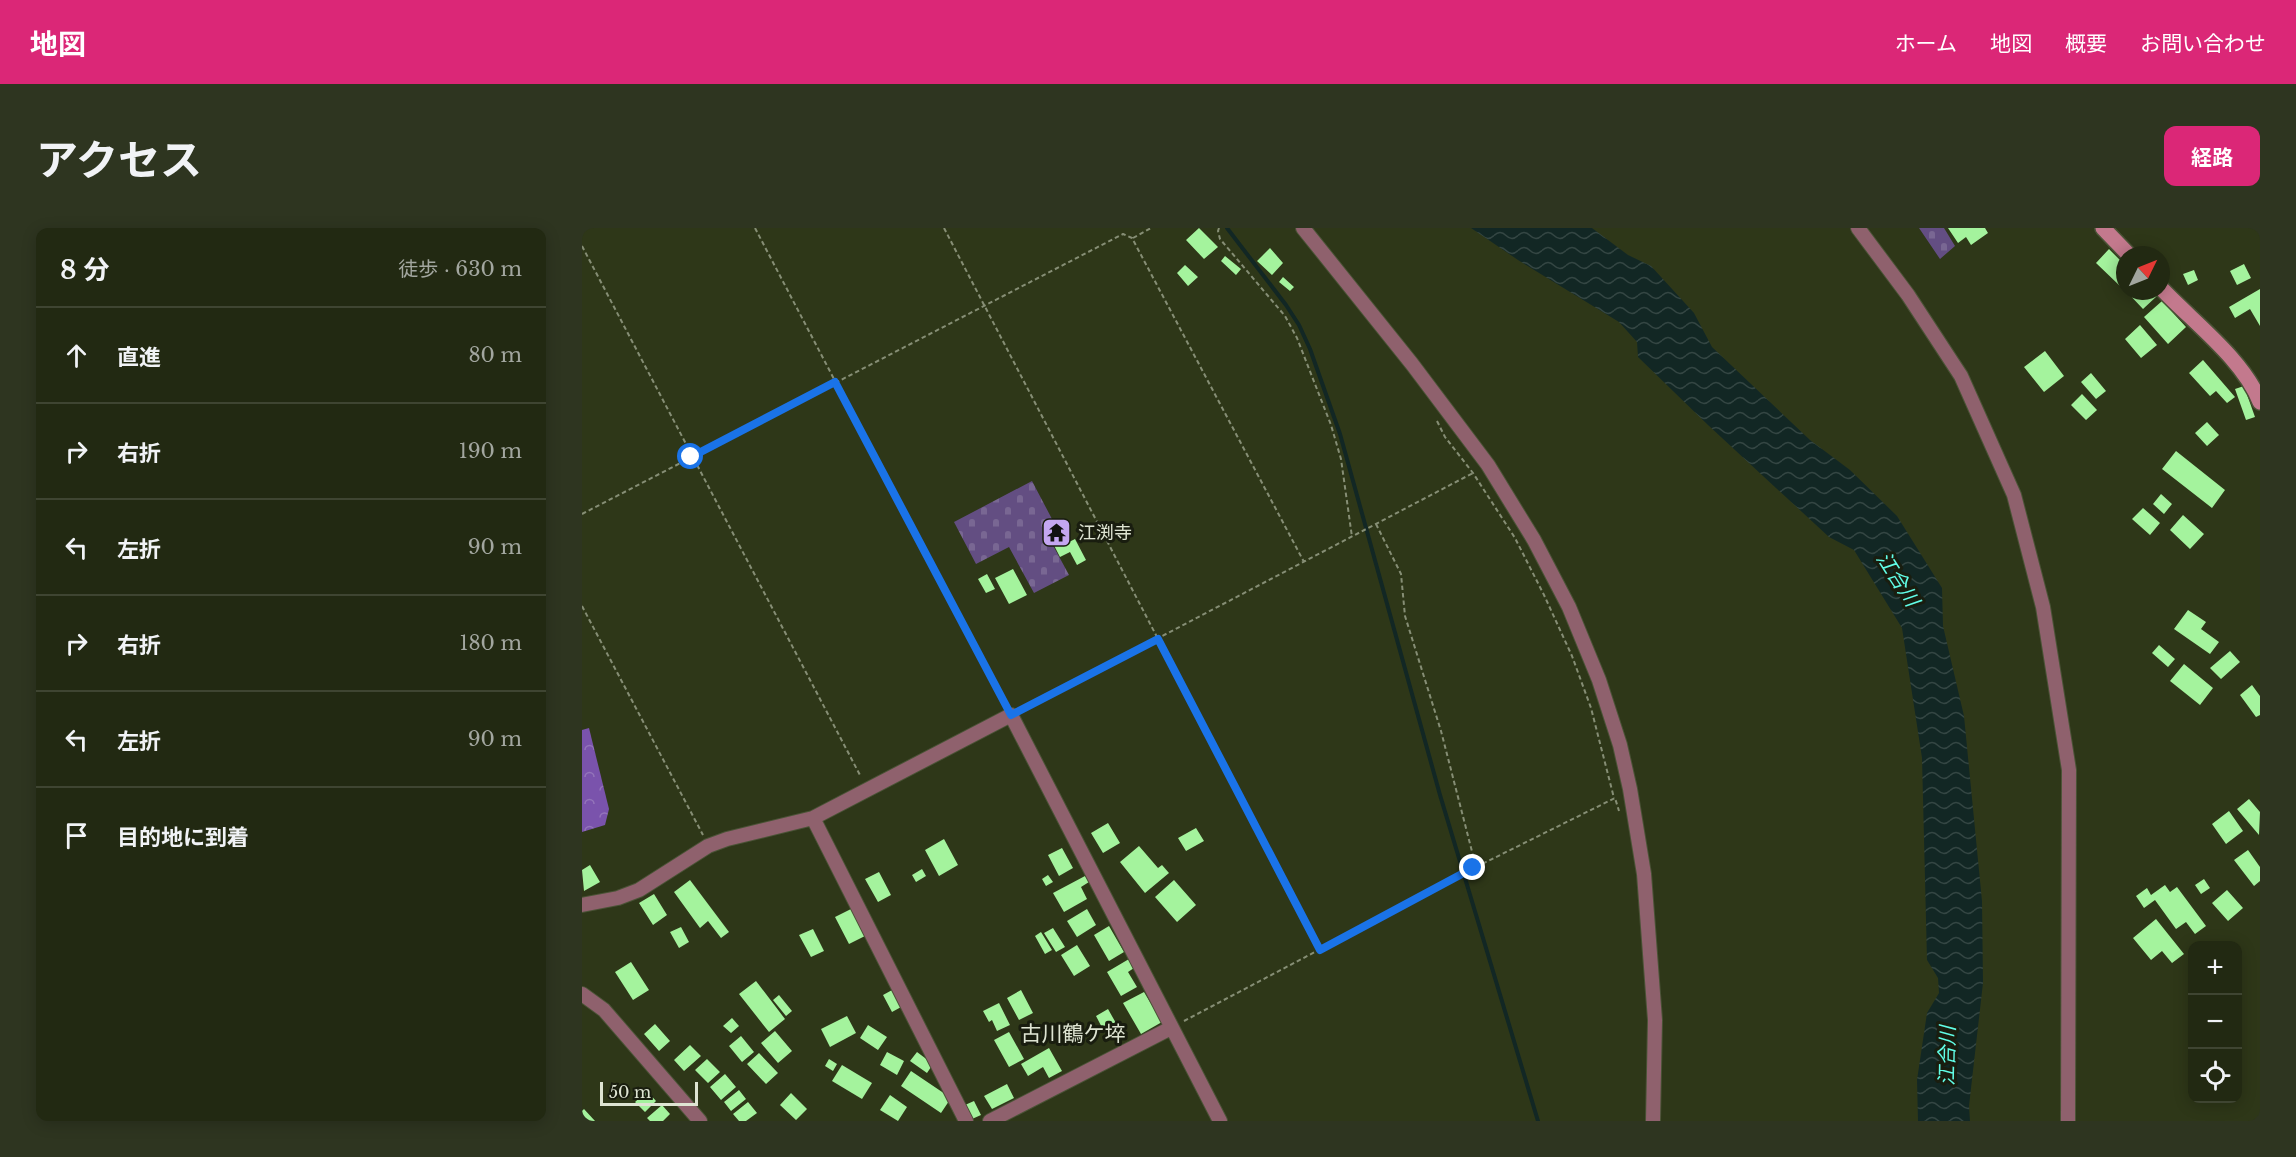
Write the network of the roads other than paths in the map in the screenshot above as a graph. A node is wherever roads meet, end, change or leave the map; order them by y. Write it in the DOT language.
graph roads {
  1 [pos="1303,228"];
  2 [pos="1858,228"];
  3 [pos="2103,228"];
  4 [pos="2120,246"];
  5 [pos="2170,297"];
  6 [pos="2259,394"];
  7 [pos="813,818"];
  8 [pos="582,905"];
  9 [pos="582,994"];
  10 [pos="1171,1028"];
  11 [pos="700,1121"];
  12 [pos="966,1121"];
  13 [pos="990,1121"];
  14 [pos="1220,1121"];
  15 [pos="1653,1121"];
  16 [pos="2068,1121"];
  1 -- 15 [label="street"];
  2 -- 16 [label="street"];
  3 -- 4 [label="street"];
  5 -- 6 [label="street"];
  7 -- 8 [label="street"];
  7 -- 10 [label="street"];
  7 -- 12 [label="street"];
  9 -- 11 [label="street"];
  10 -- 13 [label="street"];
  10 -- 14 [label="street"];
}
